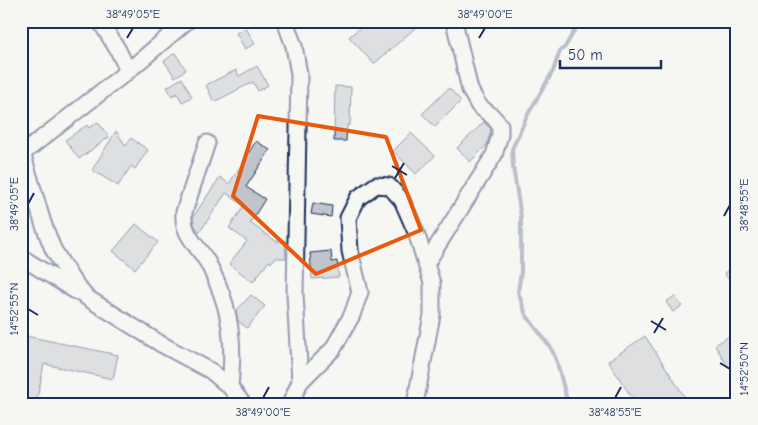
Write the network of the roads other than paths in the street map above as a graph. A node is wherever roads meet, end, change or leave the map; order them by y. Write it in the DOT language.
graph roads {
  1 [pos="100,21"];
  2 [pos="187,21"];
  3 [pos="285,21"];
  4 [pos="454,21"];
  5 [pos="128,71"];
  6 [pos="207,143"];
  7 [pos="22,151"];
  8 [pos="21,257"];
  9 [pos="426,264"];
  10 [pos="86,297"];
  11 [pos="300,382"];
  12 [pos="230,387"];
  13 [pos="243,404"];
  14 [pos="290,404"];
  15 [pos="415,404"];
  1 -- 5 [label="street"];
  2 -- 5 [label="street"];
  3 -- 11 [label="street"];
  4 -- 9 [label="street"];
  5 -- 7 [label="street"];
  6 -- 12 [label="street"];
  7 -- 10 [label="street"];
  8 -- 10 [label="street"];
  9 -- 11 [label="street"];
  9 -- 15 [label="street"];
  10 -- 12 [label="street"];
  11 -- 14 [label="street"];
  12 -- 13 [label="street"];
}
